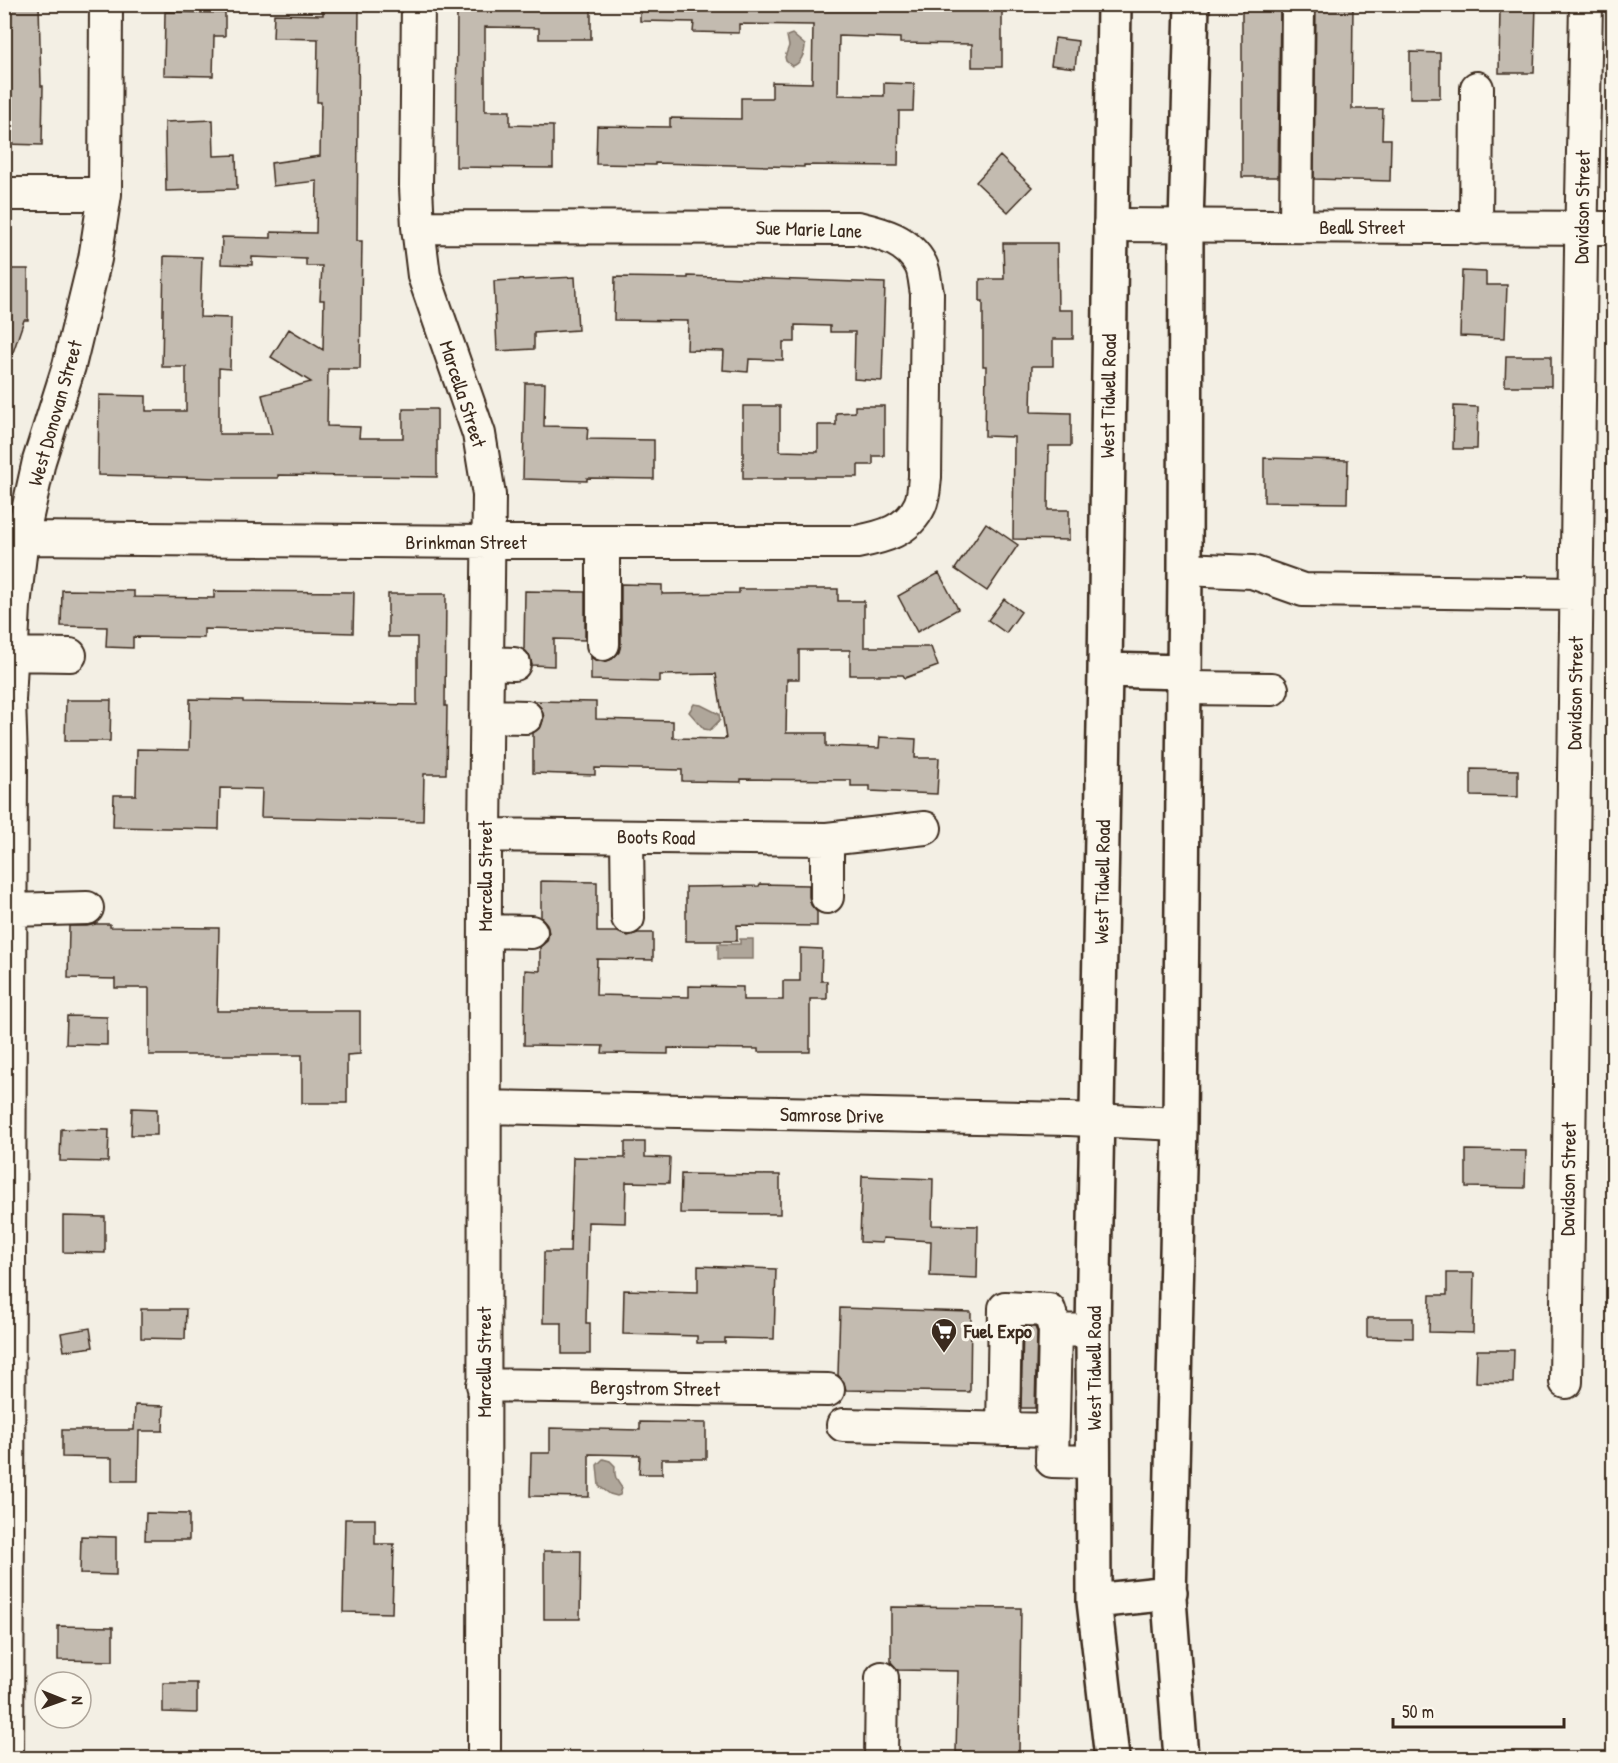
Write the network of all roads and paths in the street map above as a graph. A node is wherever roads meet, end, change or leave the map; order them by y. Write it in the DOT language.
graph roads {
  1 [pos="106,4"];
  2 [pos="418,4"];
  3 [pos="1114,4"];
  4 [pos="1192,4"];
  5 [pos="1298,4"];
  6 [pos="1586,4"];
  7 [pos="1477,88"];
  8 [pos="4,194"];
  9 [pos="105,194"];
  10 [pos="1110,225"];
  11 [pos="1186,226"];
  12 [pos="1296,226"];
  13 [pos="418,227"];
  14 [pos="1476,228"];
  15 [pos="1582,228"];
  16 [pos="1614,228"];
  17 [pos="906,524"];
  18 [pos="22,538"];
  19 [pos="488,542"];
  20 [pos="603,542"];
  21 [pos="1185,569"];
  22 [pos="1576,594"];
  23 [pos="603,644"];
  24 [pos="11,654"];
  25 [pos="70,655"];
  26 [pos="1105,670"];
  27 [pos="1184,680"];
  28 [pos="1272,689"];
  29 [pos="7,700"];
  30 [pos="486,716"];
  31 [pos="526,717"];
  32 [pos="925,828"];
  33 [pos="485,835"];
  34 [pos="627,837"];
  35 [pos="827,839"];
  36 [pos="828,897"];
  37 [pos="87,908"];
  38 [pos="10,910"];
  39 [pos="628,918"];
  40 [pos="485,932"];
  41 [pos="531,932"];
  42 [pos="485,1107"];
  43 [pos="1097,1120"];
  44 [pos="1180,1124"];
  45 [pos="1055,1330"];
  46 [pos="1093,1331"];
  47 [pos="1566,1382"];
  48 [pos="483,1385"];
  49 [pos="828,1390"];
  50 [pos="7,1391"];
  51 [pos="843,1425"];
  52 [pos="1004,1429"];
  53 [pos="1052,1430"];
  54 [pos="1093,1462"];
  55 [pos="6,1548"];
  56 [pos="1170,1593"];
  57 [pos="1094,1600"];
  58 [pos="882,1678"];
  59 [pos="8,1758"];
  60 [pos="484,1758"];
  61 [pos="881,1758"];
  62 [pos="1112,1758"];
  63 [pos="1181,1758"];
  1 -- 9 [label="street, West Donovan Street"];
  2 -- 13 [label="street, Marcella Street"];
  3 -- 10 [label="main road, West Tidwell Road"];
  4 -- 11 [label="main road"];
  5 -- 12 [label="street"];
  6 -- 15 [label="street, Davidson Street"];
  7 -- 14 [label="street"];
  8 -- 9 [label="street"];
  9 -- 18 [label="street, West Donovan Street"];
  10 -- 11 [label="street, Beall Street"];
  10 -- 26 [label="main road, West Tidwell Road"];
  11 -- 12 [label="street, Beall Street"];
  11 -- 21 [label="main road"];
  12 -- 14 [label="street, Beall Street"];
  13 -- 17 [label="street, Sue Marie Lane"];
  13 -- 19 [label="street, Marcella Street"];
  14 -- 15 [label="street, Beall Street"];
  15 -- 16 [label="street, Beall Street"];
  15 -- 22 [label="street, Davidson Street"];
  17 -- 20 [label="street, Brinkman Street"];
  18 -- 19 [label="street, Brinkman Street"];
  18 -- 24 [label="street, West Donovan Street"];
  19 -- 20 [label="street, Brinkman Street"];
  19 -- 30 [label="street, Marcella Street"];
  20 -- 23 [label="street"];
  21 -- 22 [label="street"];
  21 -- 27 [label="main road"];
  22 -- 47 [label="street, Davidson Street"];
  24 -- 25 [label="street"];
  24 -- 29 [label="street, West Donovan Street"];
  26 -- 27 [label="main road"];
  26 -- 43 [label="main road, West Tidwell Road"];
  27 -- 28 [label="street"];
  27 -- 44 [label="main road"];
  29 -- 38 [label="street, West Donovan Street"];
  30 -- 31 [label="street"];
  30 -- 33 [label="street, Marcella Street"];
  32 -- 35 [label="street, Boots Road"];
  33 -- 34 [label="street, Boots Road"];
  33 -- 40 [label="street, Marcella Street"];
  34 -- 35 [label="street, Boots Road"];
  34 -- 39 [label="street"];
  35 -- 36 [label="street"];
  37 -- 38 [label="street"];
  38 -- 50 [label="street, West Donovan Street"];
  40 -- 41 [label="street"];
  40 -- 42 [label="street, Marcella Street"];
  42 -- 43 [label="street, Samrose Drive"];
  42 -- 48 [label="street, Marcella Street"];
  43 -- 44 [label="street, Samrose Drive"];
  43 -- 46 [label="main road, West Tidwell Road"];
  44 -- 56 [label="main road"];
  45 -- 46 [label="street"];
  45 -- 52 [label="street"];
  45 -- 53 [label="street"];
  46 -- 54 [label="main road, West Tidwell Road"];
  48 -- 49 [label="street, Bergstrom Street"];
  48 -- 60 [label="street, Marcella Street"];
  50 -- 55 [label="street, West Donovan Street"];
  51 -- 52 [label="street"];
  52 -- 53 [label="street"];
  53 -- 54 [label="street"];
  54 -- 57 [label="main road, West Tidwell Road"];
  55 -- 59 [label="street, West Donovan Street"];
  56 -- 57 [label="main road"];
  56 -- 63 [label="main road"];
  57 -- 62 [label="main road, West Tidwell Road"];
  58 -- 61 [label="street"];
}
